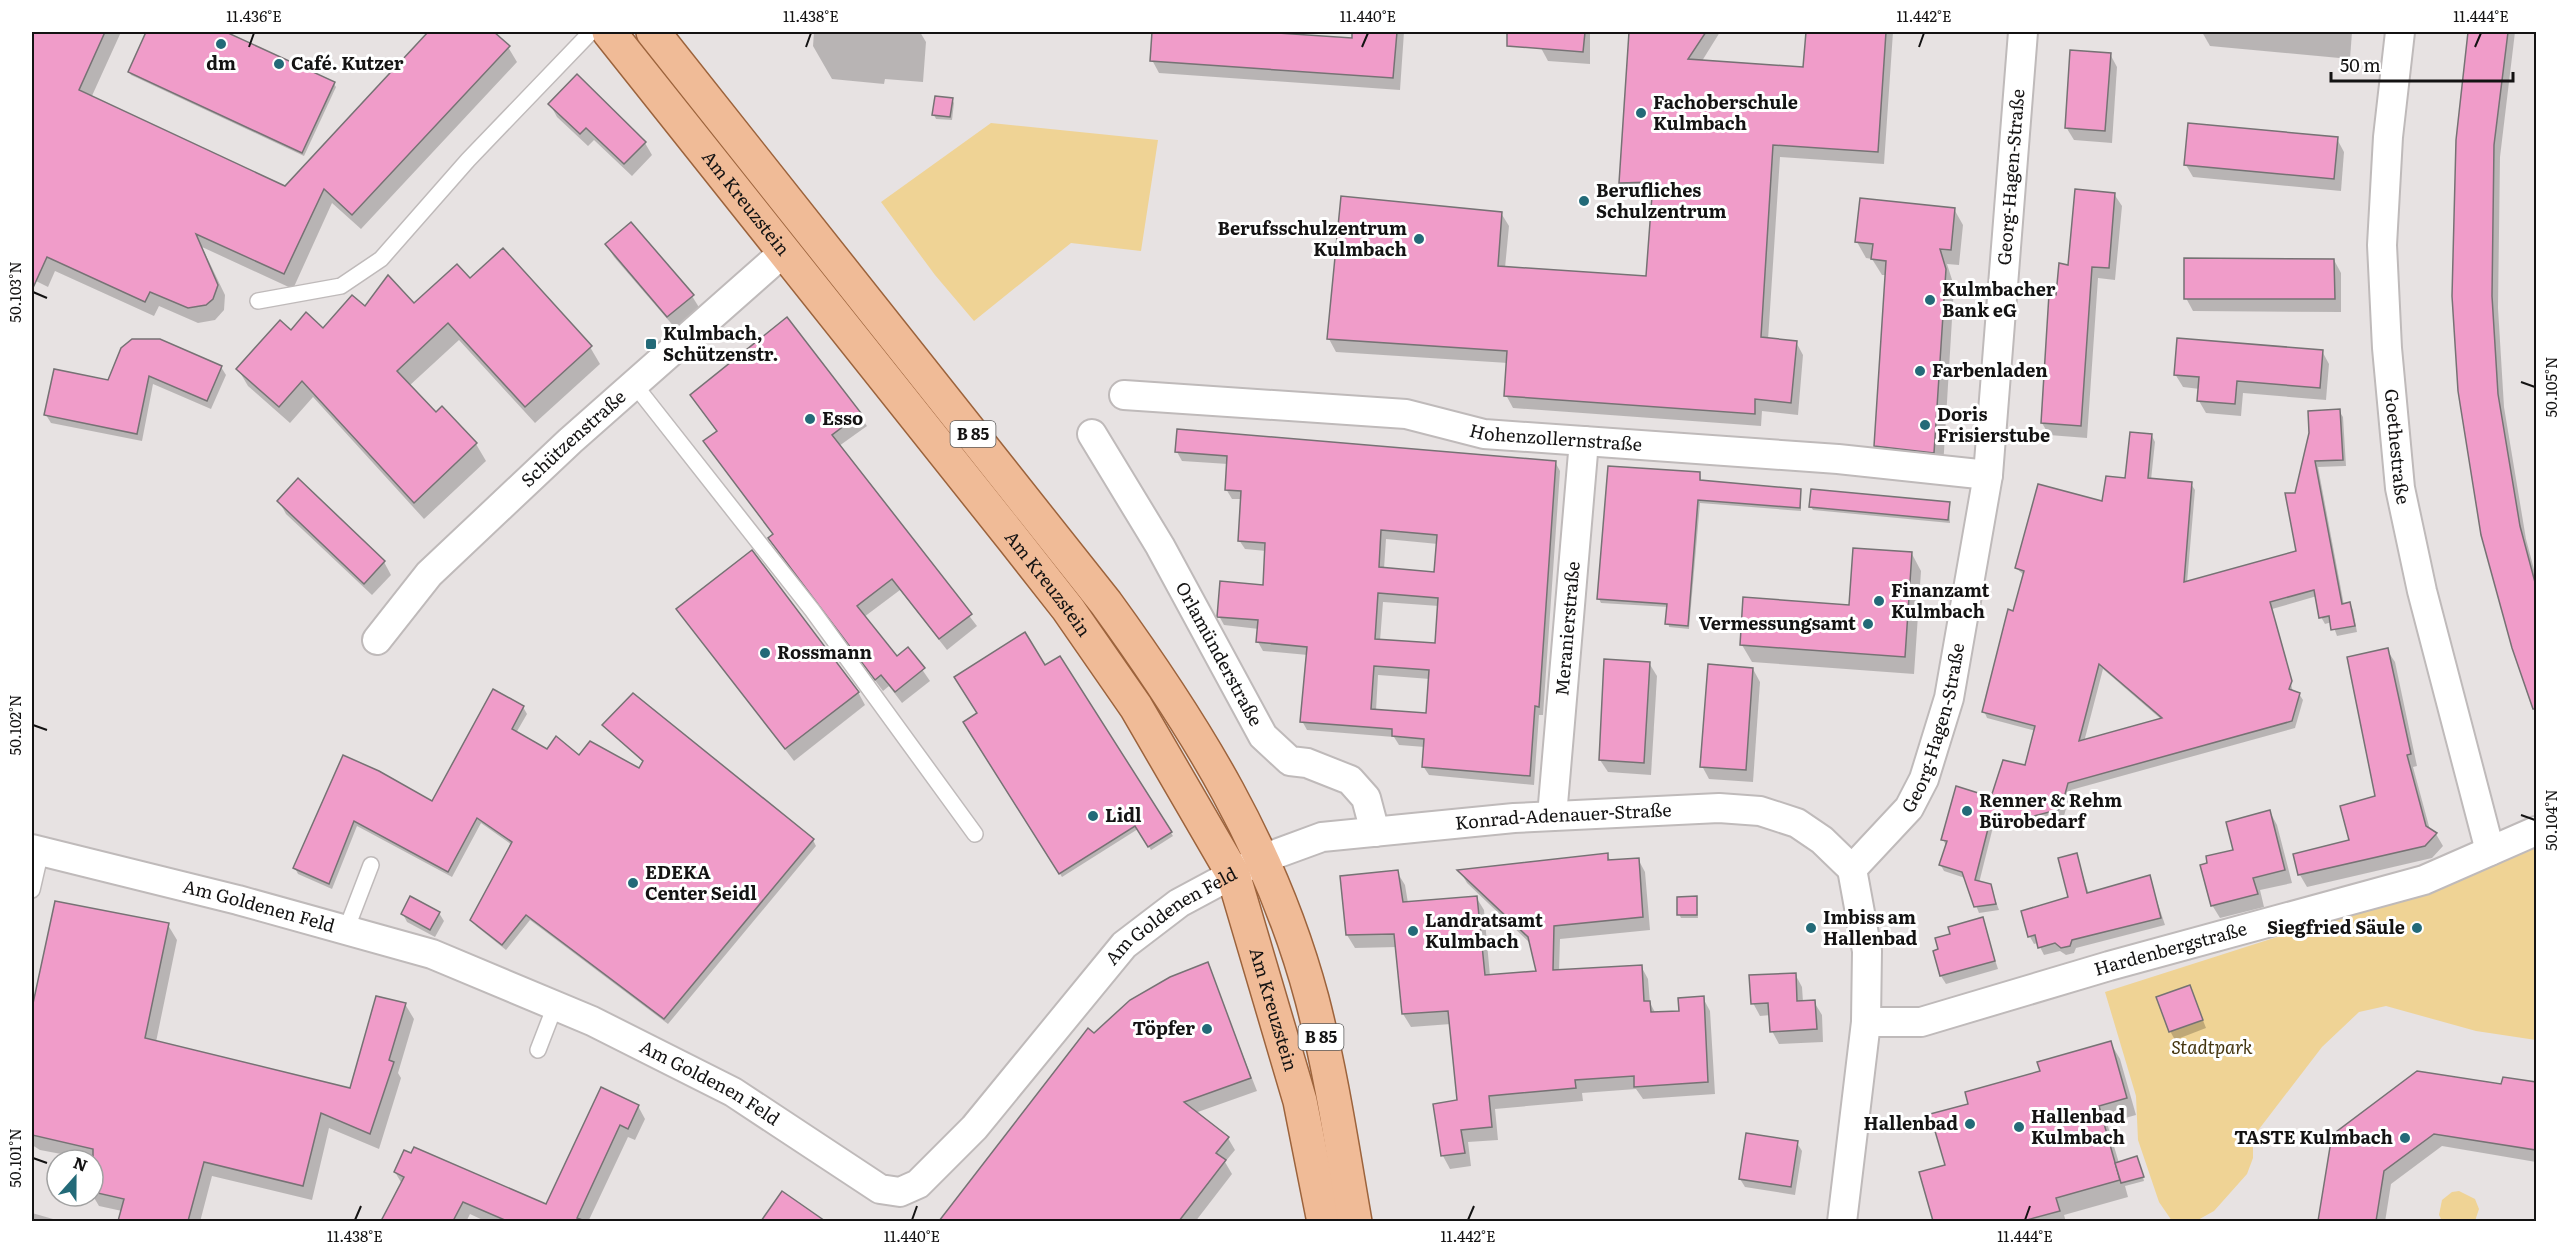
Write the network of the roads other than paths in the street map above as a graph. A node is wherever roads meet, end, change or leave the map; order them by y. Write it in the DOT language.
graph roads {
  1 [pos="591,32"];
  2 [pos="609,32"];
  3 [pos="653,32"];
  4 [pos="2023,32"];
  5 [pos="2400,32"];
  6 [pos="785,251"];
  7 [pos="258,301"];
  8 [pos="634,384"];
  9 [pos="1124,395"];
  10 [pos="1092,434"];
  11 [pos="1584,441"];
  12 [pos="1988,475"];
  13 [pos="377,640"];
  14 [pos="1552,816"];
  15 [pos="2536,831"];
  16 [pos="1375,832"];
  17 [pos="975,834"];
  18 [pos="36,850"];
  19 [pos="2490,851"];
  20 [pos="1262,859"];
  21 [pos="371,865"];
  22 [pos="1852,869"];
  23 [pos="1233,874"];
  24 [pos="32,890"];
  25 [pos="346,930"];
  26 [pos="555,1006"];
  27 [pos="1866,1022"];
  28 [pos="538,1050"];
  29 [pos="1324,1221"];
  30 [pos="1355,1221"];
  31 [pos="1842,1221"];
  1 -- 7 [label="lane"];
  2 -- 6 [label="main road, Am Kreuzstein / B 85"];
  3 -- 20 [label="main road, Am Kreuzstein / B 85"];
  4 -- 12 [label="street, Georg-Hagen-Straße"];
  5 -- 19 [label="street, Goethestraße"];
  6 -- 8 [label="street, Schützenstraße"];
  6 -- 23 [label="main road, Am Kreuzstein / B 85"];
  8 -- 13 [label="street, Schützenstraße"];
  8 -- 17 [label="lane"];
  9 -- 11 [label="street, Hohenzollernstraße"];
  10 -- 16 [label="street, Orlamünderstraße"];
  11 -- 12 [label="street, Hohenzollernstraße"];
  11 -- 14 [label="street, Meranierstraße"];
  12 -- 22 [label="street, Georg-Hagen-Straße"];
  14 -- 16 [label="street, Konrad-Adenauer-Straße"];
  14 -- 22 [label="street, Konrad-Adenauer-Straße"];
  15 -- 19 [label="street, Hardenbergstraße"];
  16 -- 20 [label="street, Konrad-Adenauer-Straße"];
  18 -- 24 [label="lane"];
  18 -- 25 [label="street, Am Goldenen Feld"];
  19 -- 27 [label="street, Hardenbergstraße"];
  20 -- 23 [label="street, Am Goldenen Feld"];
  20 -- 30 [label="main road, Am Kreuzstein / B 85"];
  21 -- 25 [label="lane"];
  22 -- 27 [label="street"];
  23 -- 26 [label="street, Am Goldenen Feld"];
  23 -- 29 [label="main road, Am Kreuzstein / B 85"];
  25 -- 26 [label="street, Am Goldenen Feld"];
  26 -- 28 [label="lane"];
  27 -- 31 [label="street"];
}
